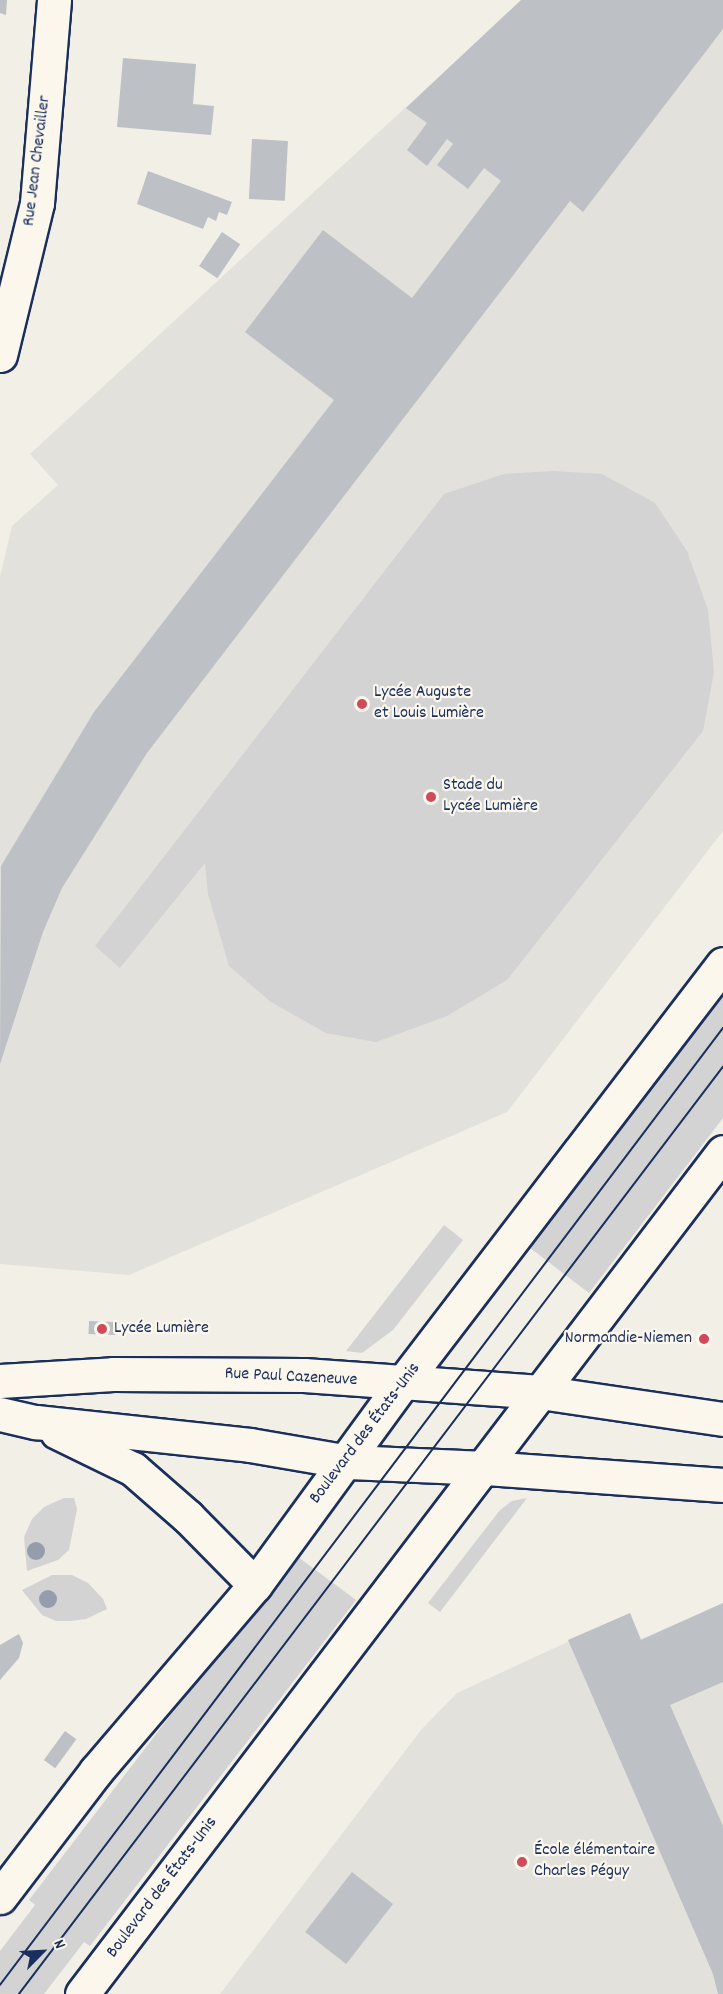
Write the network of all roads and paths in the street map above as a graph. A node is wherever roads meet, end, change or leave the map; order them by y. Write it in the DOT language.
graph roads {
  1 [pos="54,0"];
  2 [pos="0,355"];
  3 [pos="723,964"];
  4 [pos="723,1152"];
  5 [pos="0,1380"];
  6 [pos="401,1385"];
  7 [pos="540,1392"];
  8 [pos="0,1414"];
  9 [pos="723,1419"];
  10 [pos="36,1422"];
  11 [pos="348,1462"];
  12 [pos="486,1468"];
  13 [pos="723,1485"];
  14 [pos="255,1585"];
  15 [pos="0,1897"];
  16 [pos="82,1994"];
  1 -- 2 [label="main road, Rue Jean Chevailler"];
  3 -- 6 [label="main road, Boulevard des États-Unis"];
  4 -- 7 [label="main road, Boulevard des États-Unis"];
  5 -- 6 [label="main road, Rue Paul Cazeneuve"];
  6 -- 7 [label="main road, Rue Paul Cazeneuve"];
  6 -- 11 [label="main road, Boulevard des États-Unis"];
  7 -- 9 [label="main road, Rue Paul Cazeneuve"];
  7 -- 12 [label="main road, Boulevard des États-Unis"];
  8 -- 10 [label="main road"];
  10 -- 11 [label="main road"];
  10 -- 14 [label="main road"];
  11 -- 12 [label="main road"];
  11 -- 14 [label="main road, Boulevard des États-Unis"];
  12 -- 13 [label="main road"];
  12 -- 16 [label="main road, Boulevard des États-Unis"];
  14 -- 15 [label="main road, Boulevard des États-Unis"];
}
